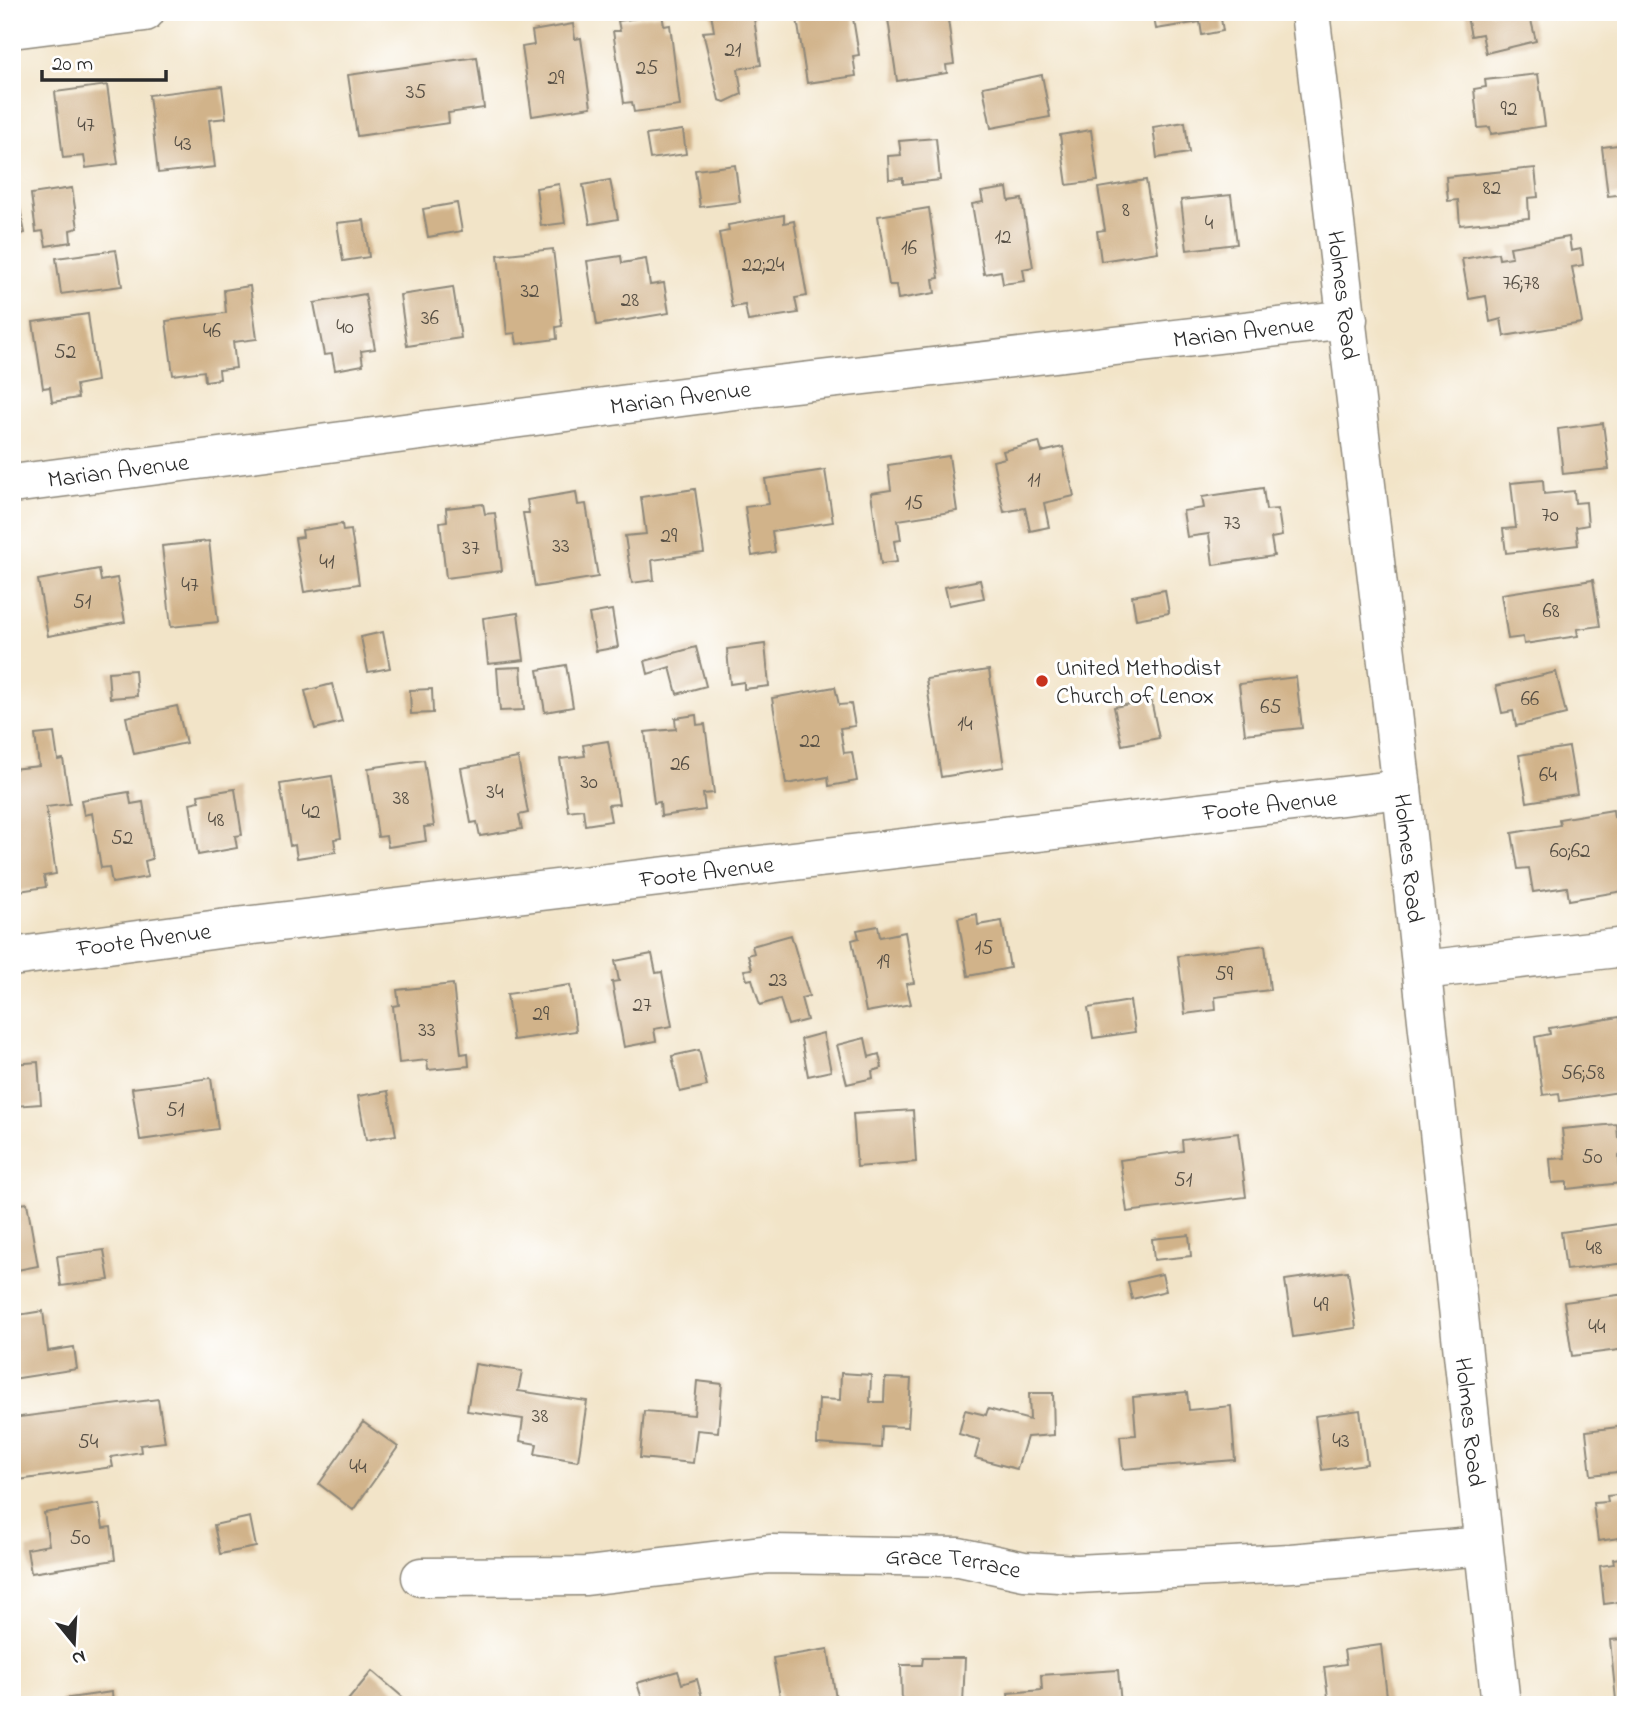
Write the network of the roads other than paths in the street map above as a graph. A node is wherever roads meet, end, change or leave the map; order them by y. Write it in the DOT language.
graph roads {
  1 [pos="145,12"];
  2 [pos="1310,12"];
  3 [pos="12,29"];
  4 [pos="1348,319"];
  5 [pos="12,484"];
  6 [pos="1402,789"];
  7 [pos="1626,947"];
  8 [pos="12,957"];
  9 [pos="1422,970"];
  10 [pos="1483,1546"];
  11 [pos="421,1577"];
  12 [pos="1501,1705"];
  1 -- 3 [label="street"];
  2 -- 4 [label="street, Holmes Road"];
  4 -- 5 [label="street, Marian Avenue"];
  4 -- 6 [label="street, Holmes Road"];
  6 -- 8 [label="street, Foote Avenue"];
  6 -- 9 [label="street, Holmes Road"];
  7 -- 9 [label="street"];
  9 -- 10 [label="street, Holmes Road"];
  10 -- 11 [label="street, Grace Terrace"];
  10 -- 12 [label="street, Holmes Road"];
}
